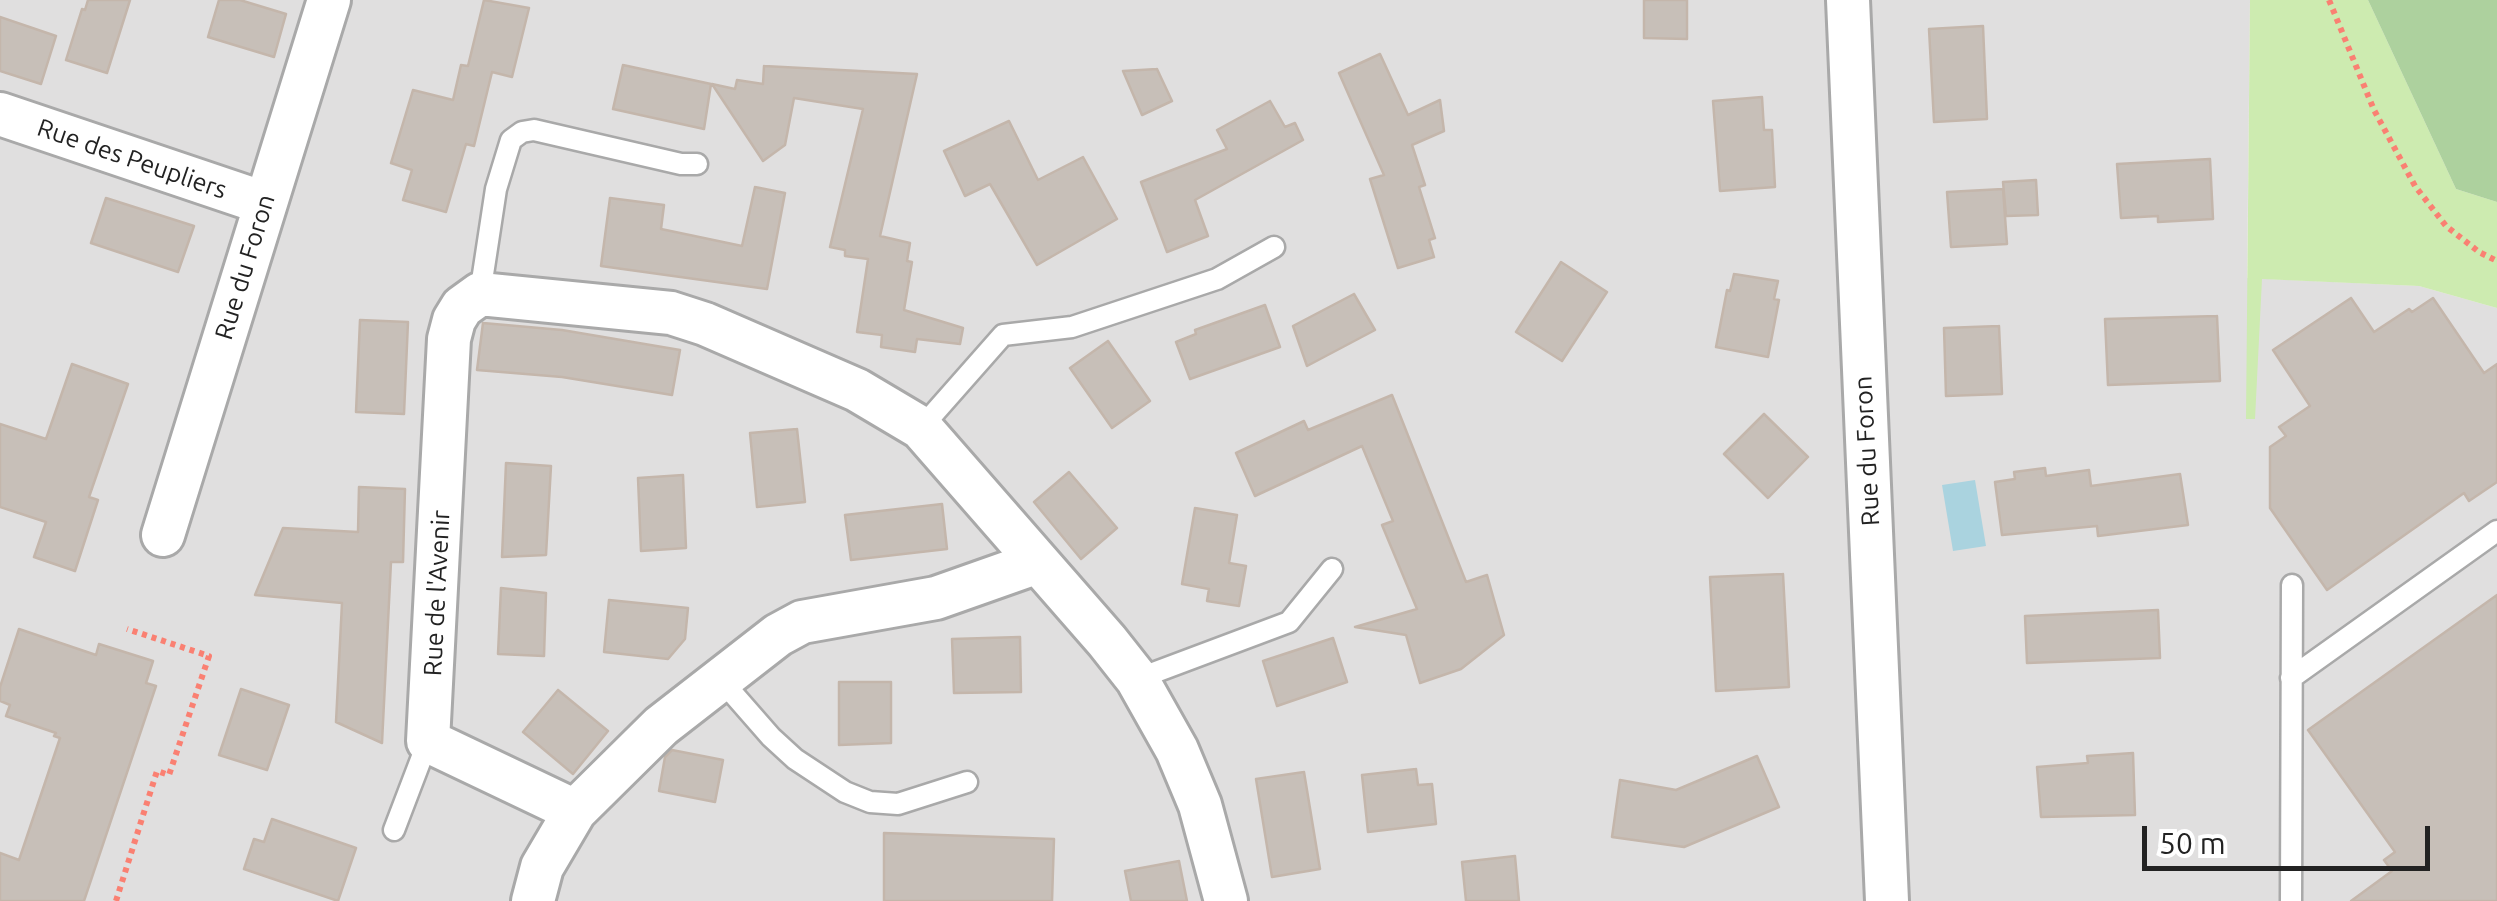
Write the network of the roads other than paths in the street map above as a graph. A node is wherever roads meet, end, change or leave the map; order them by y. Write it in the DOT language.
graph roads {
  1 [pos="329,0"];
  2 [pos="1848,0"];
  3 [pos="0,114"];
  4 [pos="697,164"];
  5 [pos="264,203"];
  6 [pos="1274,247"];
  7 [pos="480,294"];
  8 [pos="921,428"];
  9 [pos="2497,531"];
  10 [pos="162,535"];
  11 [pos="1038,562"];
  12 [pos="1332,569"];
  13 [pos="2292,586"];
  14 [pos="2292,678"];
  15 [pos="1137,679"];
  16 [pos="722,680"];
  17 [pos="428,741"];
  18 [pos="967,782"];
  19 [pos="576,812"];
  20 [pos="394,830"];
  21 [pos="533,901"];
  22 [pos="1226,901"];
  23 [pos="1888,901"];
  24 [pos="2291,901"];
  1 -- 5 [label="street, Rue du Foron"];
  2 -- 23 [label="street, Rue du Foron"];
  3 -- 5 [label="street, Rue des Peupliers"];
  4 -- 7 [label="lane, Rue de l'Avenir"];
  5 -- 10 [label="street, Rue du Foron"];
  6 -- 8 [label="lane"];
  7 -- 8 [label="street"];
  7 -- 17 [label="street, Rue de l'Avenir"];
  8 -- 11 [label="street"];
  9 -- 14 [label="lane"];
  11 -- 15 [label="street"];
  11 -- 16 [label="street"];
  12 -- 15 [label="lane"];
  13 -- 14 [label="lane"];
  14 -- 24 [label="lane"];
  15 -- 22 [label="street"];
  16 -- 18 [label="lane"];
  16 -- 19 [label="street"];
  17 -- 19 [label="street"];
  17 -- 20 [label="lane"];
  19 -- 21 [label="street"];
}
